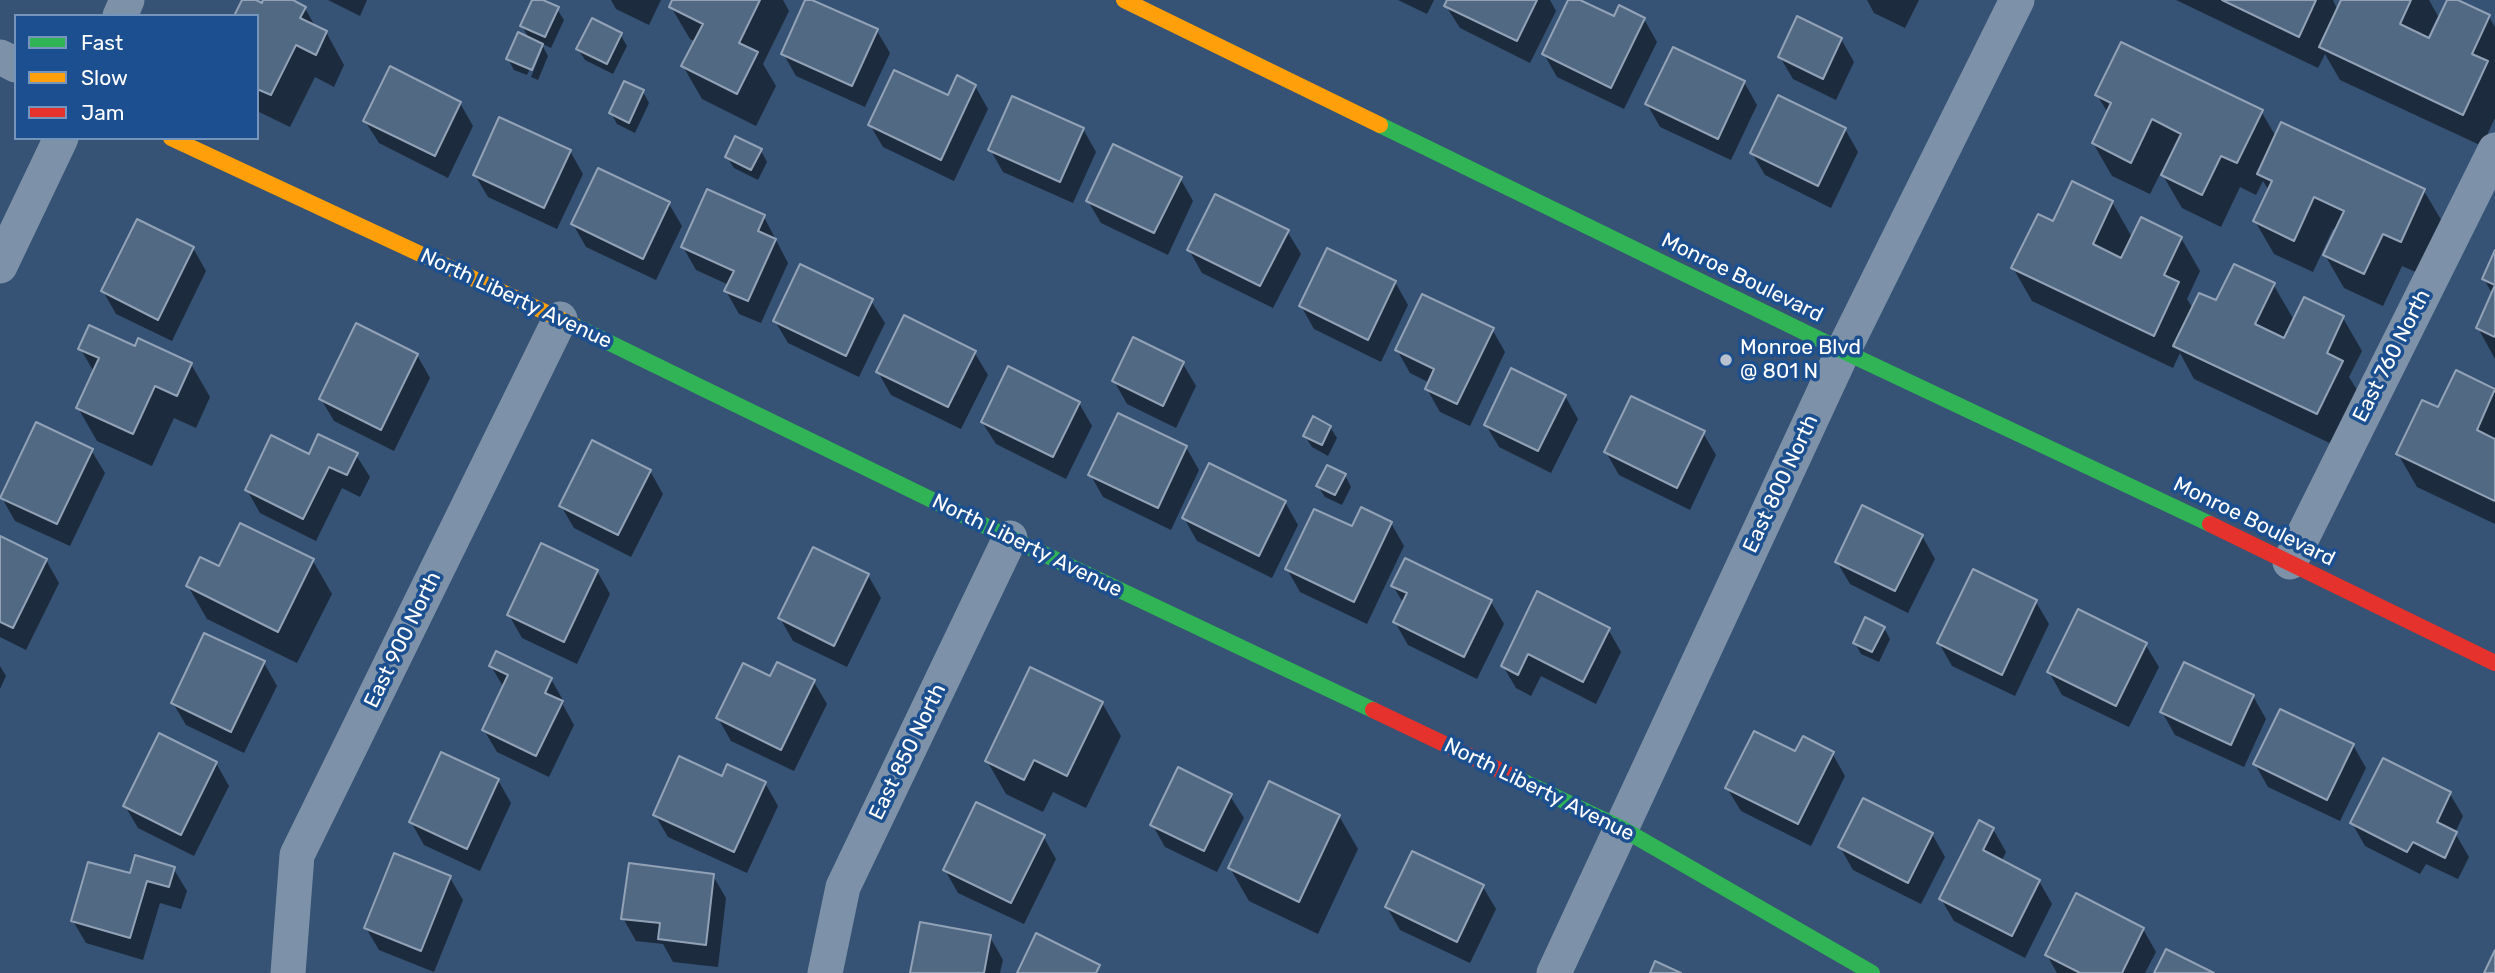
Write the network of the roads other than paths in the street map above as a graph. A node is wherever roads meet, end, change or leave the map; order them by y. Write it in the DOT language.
graph roads {
  1 [pos="1124,0"];
  2 [pos="2017,0"];
  3 [pos="60,140"];
  4 [pos="175,140"];
  5 [pos="2495,150"];
  6 [pos="0,267"];
  7 [pos="561,319"];
  8 [pos="1843,351"];
  9 [pos="1010,538"];
  10 [pos="2290,562"];
  11 [pos="2495,663"];
  12 [pos="1621,828"];
  13 [pos="288,973"];
  14 [pos="825,973"];
  15 [pos="1554,973"];
  16 [pos="1872,973"];
  1 -- 8 [label="street, Monroe Boulevard"];
  2 -- 8 [label="street, East 800 North"];
  3 -- 6 [label="street"];
  4 -- 7 [label="street, North Liberty Avenue"];
  5 -- 10 [label="street, East 760 North"];
  7 -- 9 [label="street, North Liberty Avenue"];
  7 -- 13 [label="street, East 900 North"];
  8 -- 10 [label="street, Monroe Boulevard"];
  8 -- 12 [label="street, East 800 North"];
  9 -- 12 [label="street, North Liberty Avenue"];
  9 -- 14 [label="street, East 850 North"];
  10 -- 11 [label="street, Monroe Boulevard"];
  12 -- 15 [label="street, East 800 North"];
  12 -- 16 [label="street, North Liberty Avenue"];
}
